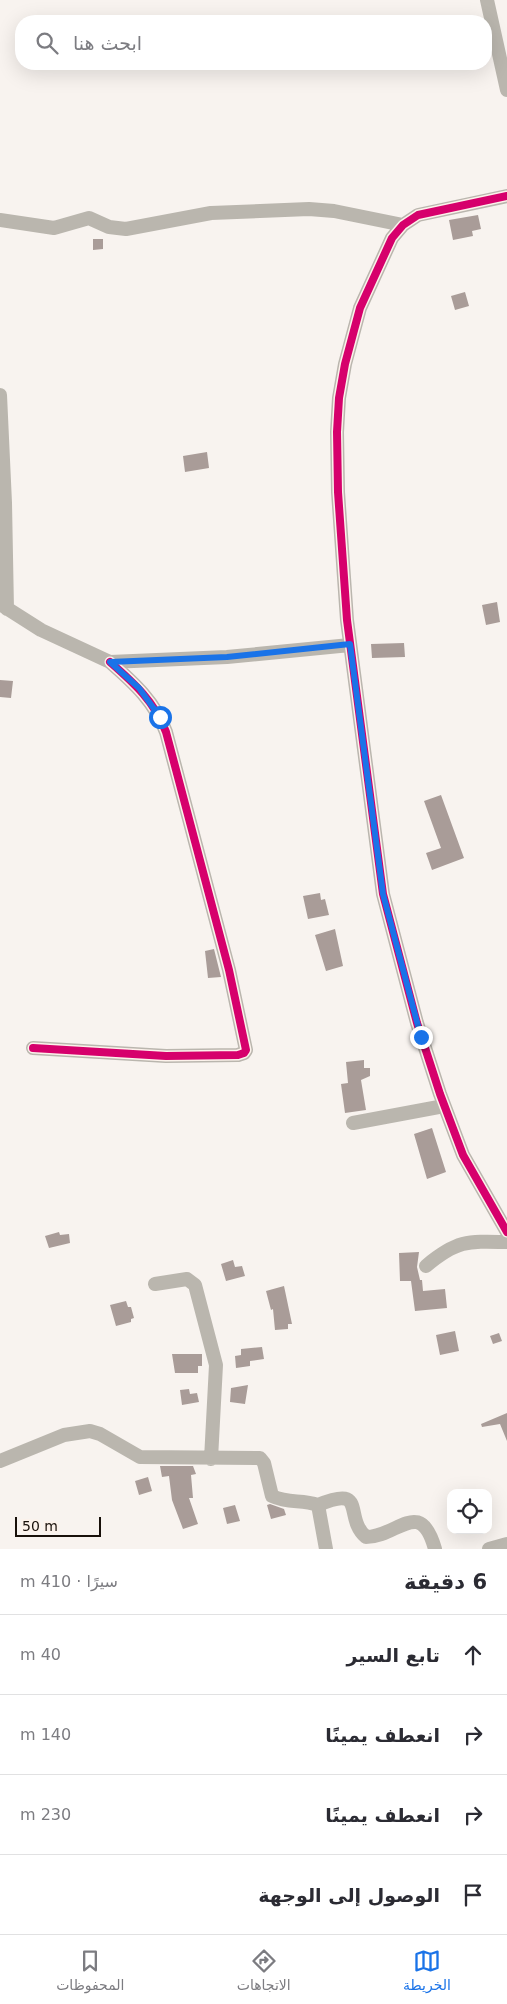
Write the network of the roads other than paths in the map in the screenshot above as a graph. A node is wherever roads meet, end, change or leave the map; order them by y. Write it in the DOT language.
graph roads {
  1 [pos="487,0"];
  2 [pos="490,15"];
  3 [pos="492,22"];
  4 [pos="507,90"];
  5 [pos="507,196"];
  6 [pos="0,220"];
  7 [pos="403,225"];
  8 [pos="0,395"];
  9 [pos="3,606"];
  10 [pos="350,644"];
  11 [pos="110,662"];
  12 [pos="33,1048"];
  13 [pos="444,1106"];
  14 [pos="353,1123"];
  15 [pos="507,1232"];
  16 [pos="507,1242"];
  17 [pos="426,1266"];
  18 [pos="155,1284"];
  19 [pos="211,1459"];
  20 [pos="0,1461"];
  21 [pos="318,1505"];
  22 [pos="507,1544"];
  23 [pos="326,1549"];
  24 [pos="435,1549"];
  25 [pos="489,1549"];
  1 -- 2 [label="street"];
  3 -- 4 [label="street"];
  5 -- 7 [label="street"];
  6 -- 7 [label="street"];
  7 -- 10 [label="street"];
  8 -- 9 [label="street"];
  9 -- 11 [label="street"];
  10 -- 11 [label="street"];
  10 -- 13 [label="street"];
  11 -- 12 [label="street"];
  13 -- 14 [label="street"];
  13 -- 15 [label="street"];
  16 -- 17 [label="street"];
  18 -- 19 [label="street"];
  19 -- 20 [label="street"];
  19 -- 21 [label="street"];
  21 -- 23 [label="street"];
  21 -- 24 [label="street"];
  22 -- 25 [label="street"];
}
